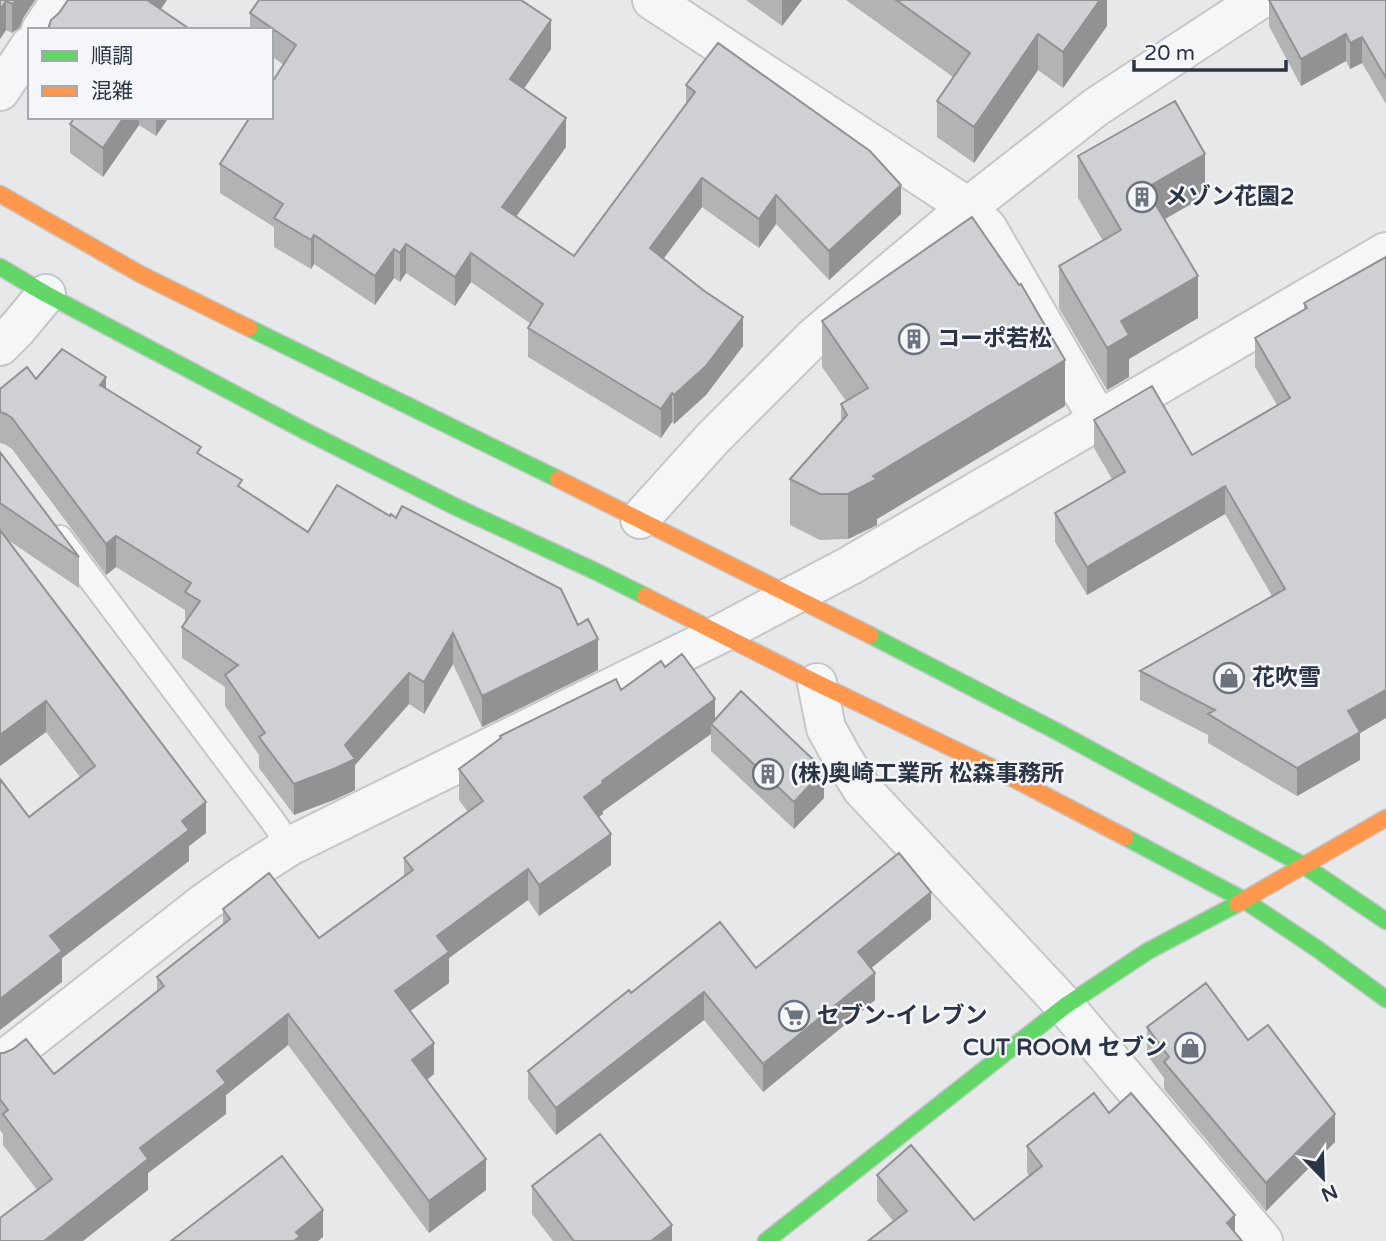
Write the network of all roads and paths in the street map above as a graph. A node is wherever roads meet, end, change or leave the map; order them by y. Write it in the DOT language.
graph roads {
  1 [pos="61,0"];
  2 [pos="652,0"];
  3 [pos="1259,0"];
  4 [pos="42,28"];
  5 [pos="28,49"];
  6 [pos="0,91"];
  7 [pos="0,194"];
  8 [pos="968,207"];
  9 [pos="1386,252"];
  10 [pos="0,267"];
  11 [pos="46,294"];
  12 [pos="0,346"];
  13 [pos="1098,419"];
  14 [pos="640,519"];
  15 [pos="50,524"];
  16 [pos="793,596"];
  17 [pos="720,634"];
  18 [pos="817,683"];
  19 [pos="1386,818"];
  20 [pos="290,846"];
  21 [pos="1303,865"];
  22 [pos="1244,900"];
  23 [pos="1386,921"];
  24 [pos="1386,999"];
  25 [pos="1065,1006"];
  26 [pos="2,1058"];
  27 [pos="766,1241"];
  28 [pos="1263,1241"];
  1 -- 4 [label="street"];
  2 -- 8 [label="street"];
  3 -- 8 [label="street"];
  5 -- 6 [label="street"];
  7 -- 14 [label="street"];
  8 -- 13 [label="street"];
  8 -- 14 [label="street"];
  9 -- 13 [label="street"];
  10 -- 11 [label="street"];
  11 -- 12 [label="street"];
  11 -- 17 [label="street"];
  13 -- 16 [label="street"];
  14 -- 16 [label="street"];
  15 -- 20 [label="lane"];
  16 -- 17 [label="street"];
  16 -- 21 [label="street"];
  17 -- 18 [label="street"];
  17 -- 20 [label="street"];
  18 -- 22 [label="street"];
  18 -- 25 [label="street"];
  19 -- 21 [label="street"];
  20 -- 26 [label="street"];
  21 -- 22 [label="street"];
  21 -- 23 [label="street"];
  22 -- 24 [label="street"];
  22 -- 25 [label="street"];
  25 -- 27 [label="street"];
  25 -- 28 [label="street"];
}
